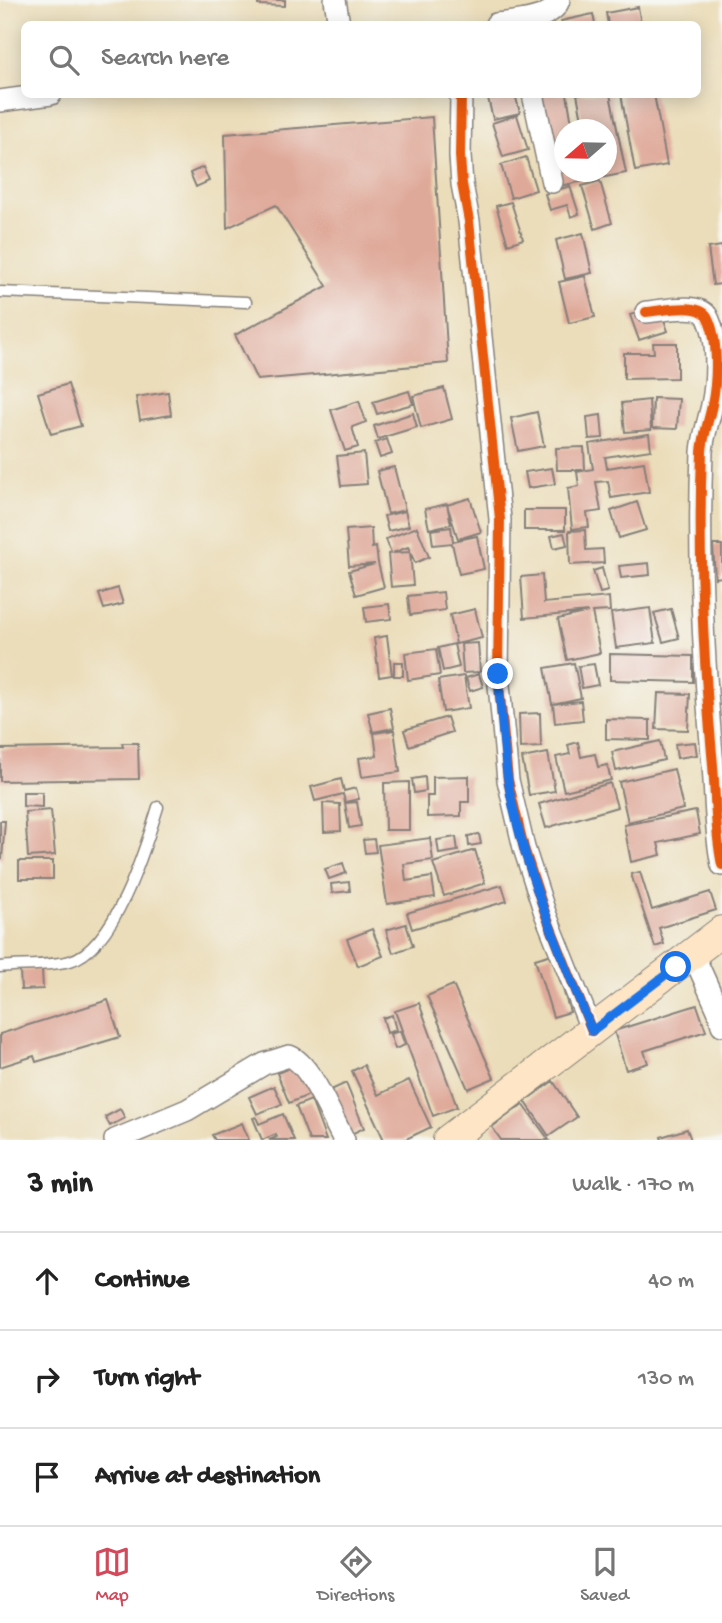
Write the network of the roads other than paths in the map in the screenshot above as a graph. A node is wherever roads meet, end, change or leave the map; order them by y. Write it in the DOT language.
graph roads {
  1 [pos="335,0"];
  2 [pos="559,0"];
  3 [pos="339,21"];
  4 [pos="517,21"];
  5 [pos="22,98"];
  6 [pos="461,98"];
  7 [pos="534,98"];
  8 [pos="0,101"];
  9 [pos="552,182"];
  10 [pos="0,292"];
  11 [pos="246,302"];
  12 [pos="646,312"];
  13 [pos="158,807"];
  14 [pos="722,865"];
  15 [pos="722,931"];
  16 [pos="693,954"];
  17 [pos="0,967"];
  18 [pos="722,1025"];
  19 [pos="592,1031"];
  20 [pos="115,1140"];
  21 [pos="344,1140"];
  22 [pos="449,1140"];
  1 -- 3 [label="street"];
  2 -- 4 [label="street"];
  5 -- 8 [label="street"];
  6 -- 19 [label="street"];
  7 -- 9 [label="street"];
  10 -- 11 [label="lane"];
  12 -- 14 [label="street"];
  13 -- 17 [label="lane"];
  15 -- 16 [label="main road"];
  16 -- 18 [label="street"];
  16 -- 19 [label="main road"];
  19 -- 22 [label="main road"];
  20 -- 21 [label="street"];
}
